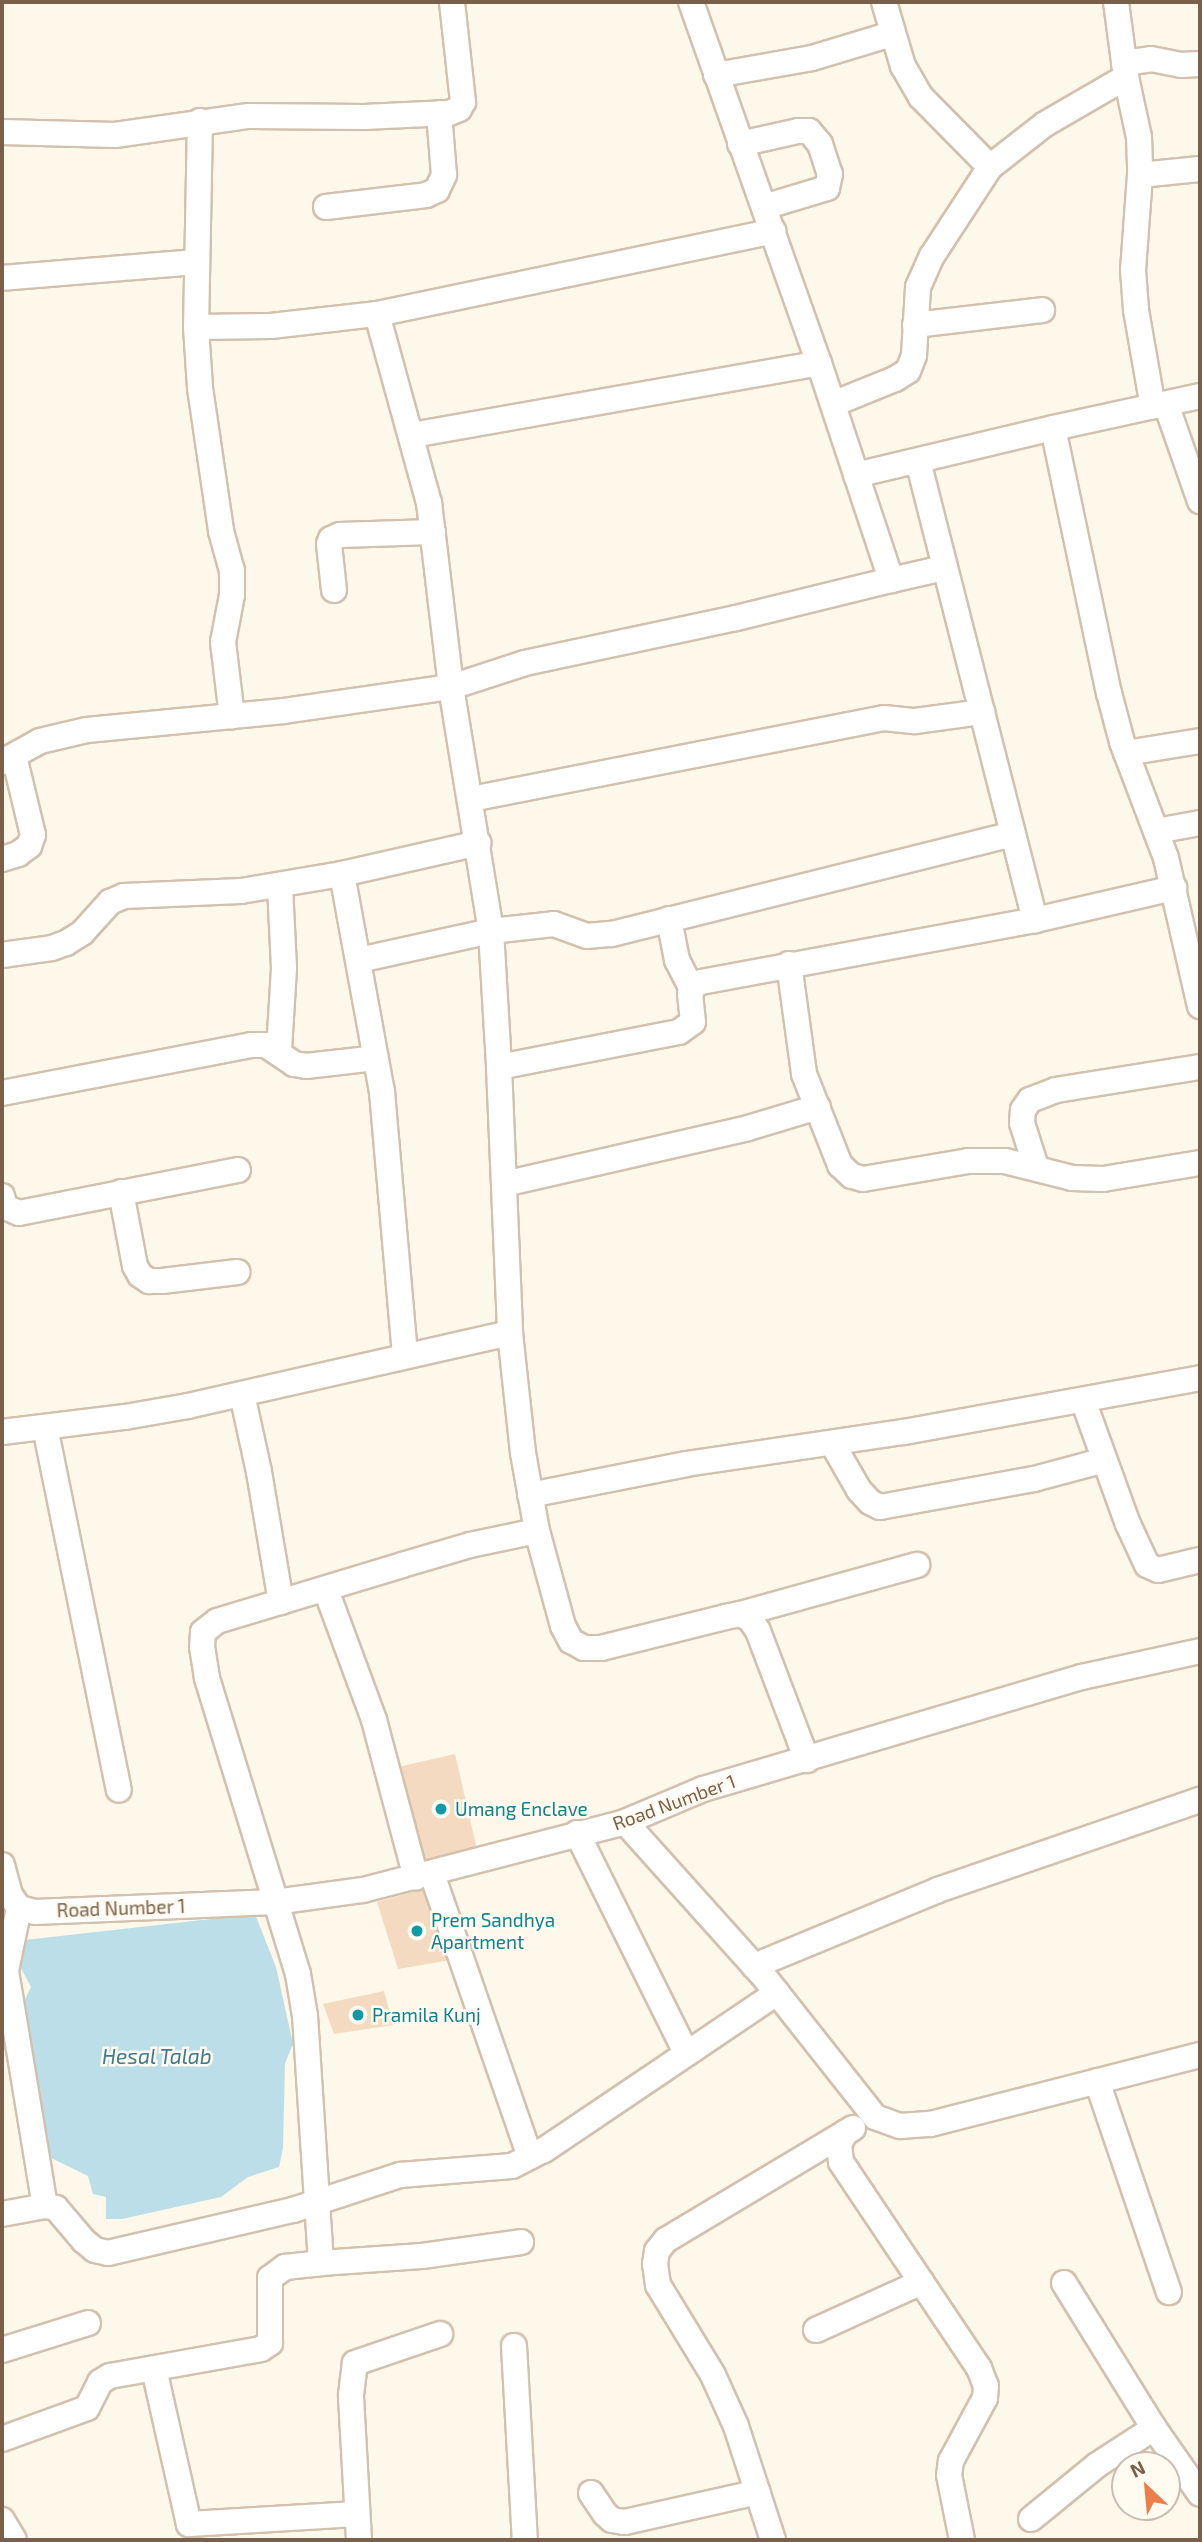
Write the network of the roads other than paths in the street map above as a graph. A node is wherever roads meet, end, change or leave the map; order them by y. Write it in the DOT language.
graph roads {
  1 [pos="452,2"];
  2 [pos="691,2"];
  3 [pos="884,2"];
  4 [pos="1116,2"];
  5 [pos="891,34"];
  6 [pos="1200,64"];
  7 [pos="1125,70"];
  8 [pos="716,75"];
  9 [pos="439,114"];
  10 [pos="200,121"];
  11 [pos="2,132"];
  12 [pos="740,144"];
  13 [pos="990,167"];
  14 [pos="1200,169"];
  15 [pos="1140,175"];
  16 [pos="326,206"];
  17 [pos="764,208"];
  18 [pos="773,231"];
  19 [pos="197,262"];
  20 [pos="2,278"];
  21 [pos="1042,310"];
  22 [pos="377,314"];
  23 [pos="915,326"];
  24 [pos="196,327"];
  25 [pos="819,363"];
  26 [pos="1200,396"];
  27 [pos="833,404"];
  28 [pos="1159,406"];
  29 [pos="1053,428"];
  30 [pos="412,435"];
  31 [pos="918,461"];
  32 [pos="856,475"];
  33 [pos="1200,501"];
  34 [pos="433,532"];
  35 [pos="944,568"];
  36 [pos="891,580"];
  37 [pos="334,590"];
  38 [pos="451,687"];
  39 [pos="982,712"];
  40 [pos="232,716"];
  41 [pos="1200,741"];
  42 [pos="1126,753"];
  43 [pos="8,759"];
  44 [pos="471,799"];
  45 [pos="1200,823"];
  46 [pos="1156,831"];
  47 [pos="1013,834"];
  48 [pos="479,844"];
  49 [pos="2,859"];
  50 [pos="342,874"];
  51 [pos="280,886"];
  52 [pos="1174,888"];
  53 [pos="669,919"];
  54 [pos="1035,919"];
  55 [pos="491,931"];
  56 [pos="2,955"];
  57 [pos="359,960"];
  58 [pos="789,964"];
  59 [pos="691,988"];
  60 [pos="1200,1006"];
  61 [pos="279,1050"];
  62 [pos="376,1058"];
  63 [pos="499,1067"];
  64 [pos="1200,1067"];
  65 [pos="2,1093"];
  66 [pos="818,1107"];
  67 [pos="1200,1163"];
  68 [pos="1036,1167"];
  69 [pos="238,1170"];
  70 [pos="504,1184"];
  71 [pos="121,1192"];
  72 [pos="2,1196"];
  73 [pos="237,1272"];
  74 [pos="510,1333"];
  75 [pos="405,1355"];
  76 [pos="1200,1378"];
  77 [pos="242,1394"];
  78 [pos="1083,1400"];
  79 [pos="46,1427"];
  80 [pos="2,1433"];
  81 [pos="832,1443"];
  82 [pos="1105,1460"];
  83 [pos="530,1495"];
  84 [pos="537,1531"];
  85 [pos="1200,1560"];
  86 [pos="917,1565"];
  87 [pos="326,1590"];
  88 [pos="281,1602"];
  89 [pos="740,1615"];
  90 [pos="1200,1651"];
  91 [pos="807,1760"];
  92 [pos="119,1790"];
  93 [pos="1200,1800"];
  94 [pos="625,1822"];
  95 [pos="577,1833"];
  96 [pos="2,1866"];
  97 [pos="424,1876"];
  98 [pos="275,1902"];
  99 [pos="19,1908"];
  100 [pos="7,1938"];
  101 [pos="754,1966"];
  102 [pos="777,1993"];
  103 [pos="6,1997"];
  104 [pos="686,2053"];
  105 [pos="1200,2055"];
  106 [pos="1097,2081"];
  107 [pos="875,2117"];
  108 [pos="845,2133"];
  109 [pos="530,2157"];
  110 [pos="316,2202"];
  111 [pos="45,2206"];
  112 [pos="2,2214"];
  113 [pos="521,2242"];
  114 [pos="321,2263"];
  115 [pos="922,2282"];
  116 [pos="1064,2283"];
  117 [pos="1169,2292"];
  118 [pos="88,2323"];
  119 [pos="816,2330"];
  120 [pos="440,2334"];
  121 [pos="514,2346"];
  122 [pos="2,2350"];
  123 [pos="154,2369"];
  124 [pos="1154,2428"];
  125 [pos="2,2439"];
  126 [pos="758,2492"];
  127 [pos="591,2493"];
  128 [pos="1200,2494"];
  129 [pos="357,2514"];
  130 [pos="1031,2519"];
  131 [pos="2,2520"];
  132 [pos="189,2532"];
  133 [pos="14,2540"];
  134 [pos="359,2540"];
  135 [pos="525,2540"];
  136 [pos="773,2540"];
  137 [pos="962,2540"];
  1 -- 9 [label="street"];
  2 -- 8 [label="street"];
  3 -- 5 [label="street"];
  4 -- 7 [label="street"];
  5 -- 8 [label="street"];
  5 -- 13 [label="street"];
  6 -- 7 [label="street"];
  7 -- 13 [label="street"];
  7 -- 15 [label="street"];
  8 -- 12 [label="street"];
  9 -- 10 [label="street"];
  9 -- 16 [label="street"];
  10 -- 11 [label="street"];
  10 -- 19 [label="street"];
  12 -- 17 [label="street"];
  12 -- 17 [label="street"];
  13 -- 23 [label="street"];
  14 -- 15 [label="street"];
  15 -- 28 [label="street"];
  17 -- 18 [label="street"];
  18 -- 22 [label="street"];
  18 -- 25 [label="street"];
  19 -- 20 [label="street"];
  19 -- 24 [label="street"];
  21 -- 23 [label="street"];
  22 -- 24 [label="street"];
  22 -- 30 [label="street"];
  23 -- 27 [label="street"];
  24 -- 40 [label="street"];
  25 -- 27 [label="street"];
  25 -- 30 [label="street"];
  26 -- 28 [label="street"];
  27 -- 32 [label="street"];
  28 -- 29 [label="street"];
  28 -- 33 [label="street"];
  29 -- 31 [label="street"];
  29 -- 42 [label="street"];
  30 -- 34 [label="street"];
  31 -- 32 [label="street"];
  31 -- 35 [label="street"];
  32 -- 36 [label="street"];
  34 -- 37 [label="street"];
  34 -- 38 [label="street"];
  35 -- 36 [label="street"];
  35 -- 39 [label="street"];
  36 -- 38 [label="street"];
  38 -- 40 [label="street"];
  38 -- 44 [label="street"];
  39 -- 44 [label="street"];
  39 -- 47 [label="street"];
  40 -- 43 [label="street"];
  41 -- 42 [label="street"];
  42 -- 46 [label="street"];
  43 -- 49 [label="street"];
  44 -- 48 [label="street"];
  45 -- 46 [label="street"];
  46 -- 52 [label="street"];
  47 -- 53 [label="street"];
  47 -- 54 [label="street"];
  48 -- 50 [label="street"];
  48 -- 55 [label="street"];
  50 -- 51 [label="street"];
  50 -- 57 [label="street"];
  51 -- 56 [label="street"];
  51 -- 61 [label="street"];
  52 -- 54 [label="street"];
  52 -- 60 [label="street"];
  53 -- 55 [label="street"];
  53 -- 59 [label="street"];
  54 -- 58 [label="street"];
  55 -- 57 [label="street"];
  55 -- 63 [label="street"];
  57 -- 62 [label="street"];
  58 -- 59 [label="street"];
  58 -- 66 [label="street"];
  59 -- 63 [label="street"];
  61 -- 62 [label="street"];
  61 -- 65 [label="street"];
  62 -- 75 [label="street"];
  63 -- 70 [label="street"];
  64 -- 68 [label="street"];
  66 -- 68 [label="street"];
  66 -- 70 [label="street"];
  67 -- 68 [label="street"];
  69 -- 71 [label="street"];
  70 -- 74 [label="street"];
  71 -- 72 [label="street"];
  71 -- 73 [label="street"];
  74 -- 75 [label="street"];
  74 -- 83 [label="street"];
  75 -- 77 [label="street"];
  76 -- 78 [label="street"];
  77 -- 79 [label="street"];
  77 -- 88 [label="street"];
  78 -- 81 [label="street"];
  78 -- 82 [label="street"];
  79 -- 80 [label="street"];
  79 -- 92 [label="street"];
  81 -- 82 [label="street"];
  81 -- 83 [label="street"];
  82 -- 85 [label="street"];
  83 -- 84 [label="street"];
  84 -- 87 [label="street"];
  84 -- 89 [label="street"];
  86 -- 89 [label="street"];
  87 -- 88 [label="street"];
  87 -- 97 [label="street"];
  88 -- 98 [label="street"];
  89 -- 91 [label="street"];
  90 -- 91 [label="street, Road Number 1"];
  91 -- 94 [label="street, Road Number 1"];
  93 -- 101 [label="street"];
  94 -- 95 [label="street, Road Number 1"];
  94 -- 101 [label="street"];
  95 -- 97 [label="street, Road Number 1"];
  95 -- 104 [label="street"];
  96 -- 99 [label="street"];
  97 -- 98 [label="street, Road Number 1"];
  97 -- 109 [label="street"];
  98 -- 99 [label="street, Road Number 1"];
  98 -- 110 [label="street"];
  99 -- 100 [label="street"];
  100 -- 103 [label="street"];
  101 -- 102 [label="street"];
  102 -- 104 [label="street"];
  102 -- 107 [label="street"];
  103 -- 111 [label="street"];
  104 -- 109 [label="street"];
  105 -- 106 [label="street"];
  106 -- 107 [label="street"];
  106 -- 117 [label="street"];
  107 -- 108 [label="street"];
  108 -- 115 [label="street"];
  108 -- 126 [label="street"];
  109 -- 110 [label="street"];
  110 -- 111 [label="street"];
  110 -- 114 [label="street"];
  111 -- 112 [label="street"];
  113 -- 114 [label="street"];
  114 -- 123 [label="street"];
  115 -- 119 [label="street"];
  115 -- 137 [label="street"];
  116 -- 124 [label="street"];
  118 -- 122 [label="street"];
  120 -- 129 [label="street"];
  121 -- 135 [label="street"];
  123 -- 125 [label="street"];
  123 -- 132 [label="street"];
  124 -- 128 [label="street"];
  124 -- 130 [label="street"];
  126 -- 127 [label="street"];
  126 -- 136 [label="street"];
  129 -- 132 [label="street"];
  129 -- 134 [label="street"];
  131 -- 133 [label="street"];
}
